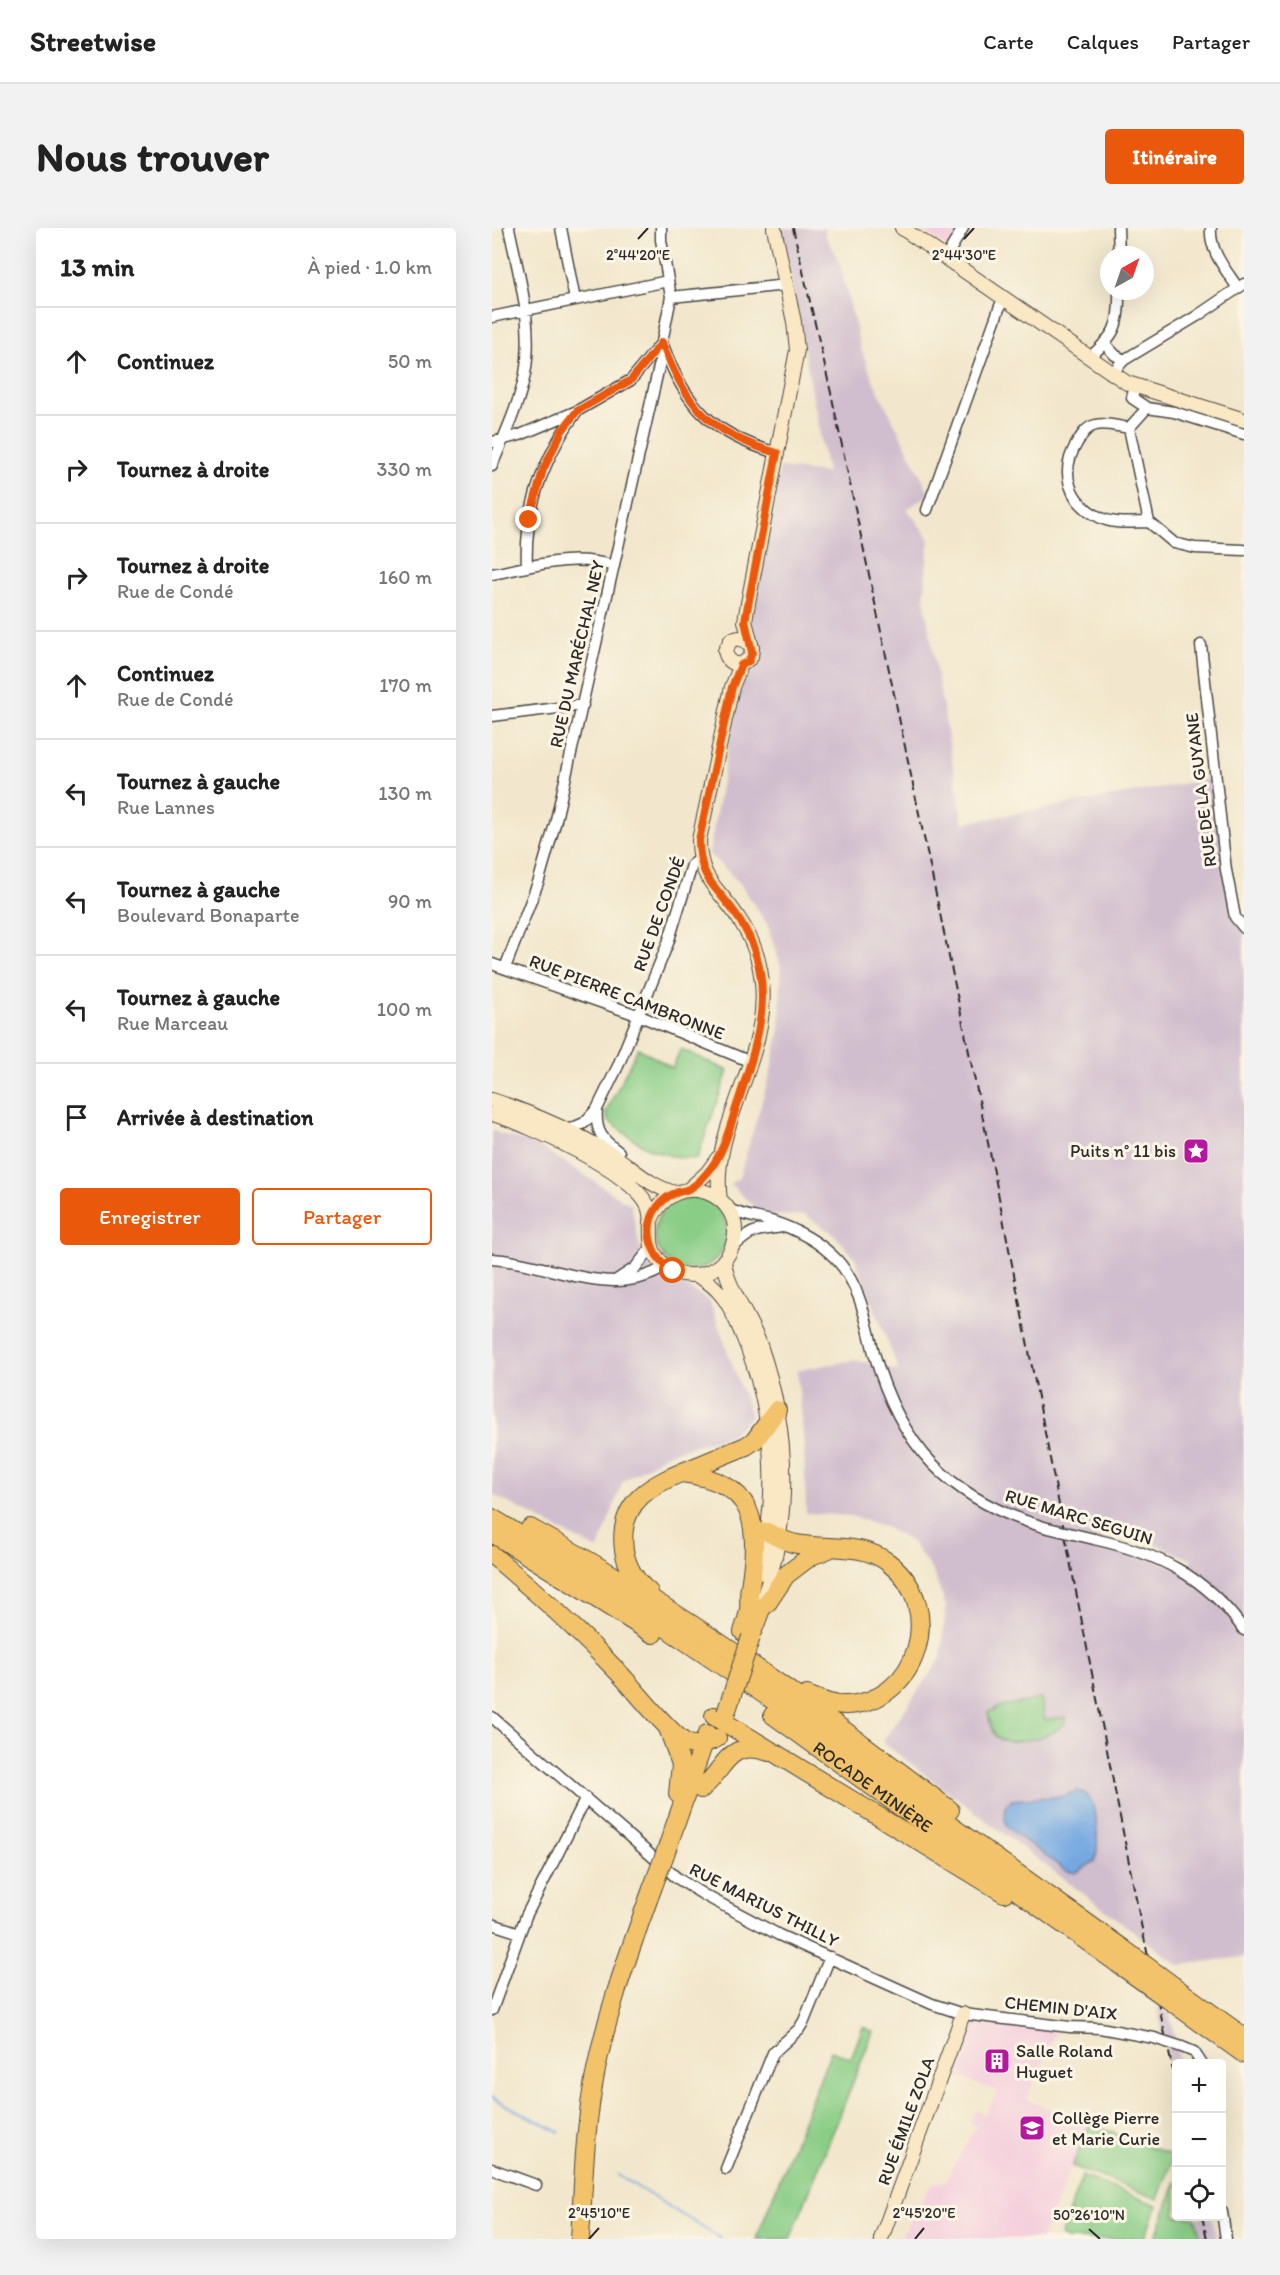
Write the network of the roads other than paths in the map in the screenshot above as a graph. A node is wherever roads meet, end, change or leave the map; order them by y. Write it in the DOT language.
graph roads {
  1 [pos="509,228"];
  2 [pos="561,228"];
  3 [pos="661,228"];
  4 [pos="774,228"];
  5 [pos="902,228"];
  6 [pos="963,228"];
  7 [pos="1118,228"];
  8 [pos="1211,228"];
  9 [pos="1119,246"];
  10 [pos="945,259"];
  11 [pos="668,282"];
  12 [pos="787,285"];
  13 [pos="1241,286"];
  14 [pos="671,297"];
  15 [pos="1005,299"];
  16 [pos="575,300"];
  17 [pos="1119,300"];
  18 [pos="526,310"];
  19 [pos="492,317"];
  20 [pos="662,342"];
  21 [pos="1104,343"];
  22 [pos="1089,358"];
  23 [pos="1124,360"];
  24 [pos="1111,374"];
  25 [pos="1134,386"];
  26 [pos="1147,408"];
  27 [pos="577,411"];
  28 [pos="1244,420"];
  29 [pos="1129,428"];
  30 [pos="1244,434"];
  31 [pos="497,441"];
  32 [pos="777,453"];
  33 [pos="492,466"];
  34 [pos="927,510"];
  35 [pos="1149,522"];
  36 [pos="1244,550"];
  37 [pos="614,566"];
  38 [pos="527,567"];
  39 [pos="492,574"];
  40 [pos="745,621"];
  41 [pos="735,639"];
  42 [pos="750,644"];
  43 [pos="1201,645"];
  44 [pos="736,664"];
  45 [pos="583,705"];
  46 [pos="492,716"];
  47 [pos="700,859"];
  48 [pos="1244,928"];
  49 [pos="492,964"];
  50 [pos="504,968"];
  51 [pos="640,1016"];
  52 [pos="751,1062"];
  53 [pos="492,1100"];
  54 [pos="597,1109"];
  55 [pos="492,1114"];
  56 [pos="568,1130"];
  57 [pos="720,1156"];
  58 [pos="636,1172"];
  59 [pos="681,1191"];
  60 [pos="723,1204"];
  61 [pos="650,1222"];
  62 [pos="783,1227"];
  63 [pos="652,1247"];
  64 [pos="732,1248"];
  65 [pos="492,1259"];
  66 [pos="724,1260"];
  67 [pos="666,1266"];
  68 [pos="696,1275"];
  69 [pos="614,1281"];
  70 [pos="772,1417"];
  71 [pos="680,1473"];
  72 [pos="492,1508"];
  73 [pos="492,1518"];
  74 [pos="492,1533"];
  75 [pos="773,1535"];
  76 [pos="838,1546"];
  77 [pos="492,1556"];
  78 [pos="755,1609"];
  79 [pos="669,1612"];
  80 [pos="1244,1630"];
  81 [pos="789,1689"];
  82 [pos="492,1717"];
  83 [pos="717,1723"];
  84 [pos="666,1725"];
  85 [pos="779,1755"];
  86 [pos="701,1789"];
  87 [pos="586,1798"];
  88 [pos="671,1856"];
  89 [pos="658,1890"];
  90 [pos="492,1923"];
  91 [pos="1090,1924"];
  92 [pos="520,1933"];
  93 [pos="1120,1956"];
  94 [pos="830,1957"];
  95 [pos="1172,1993"];
  96 [pos="492,2008"];
  97 [pos="963,2014"];
  98 [pos="1244,2037"];
  99 [pos="1244,2054"];
  100 [pos="1199,2059"];
  101 [pos="492,2169"];
  102 [pos="726,2169"];
  103 [pos="536,2186"];
  104 [pos="1223,2221"];
  105 [pos="579,2239"];
  106 [pos="591,2239"];
  107 [pos="882,2239"];
  108 [pos="1226,2239"];
  1 -- 18 [label="street"];
  2 -- 16 [label="street"];
  3 -- 11 [label="street"];
  4 -- 12 [label="main road"];
  5 -- 10 [label="main road"];
  6 -- 10 [label="street"];
  7 -- 9 [label="street"];
  8 -- 13 [label="street"];
  10 -- 15 [label="main road"];
  11 -- 14 [label="street"];
  11 -- 16 [label="street"];
  12 -- 14 [label="street"];
  12 -- 32 [label="main road"];
  13 -- 23 [label="street"];
  14 -- 20 [label="street, RUE DU MARÉCHAL NEY"];
  15 -- 22 [label="main road"];
  15 -- 34 [label="street"];
  16 -- 18 [label="street"];
  17 -- 21 [label="street"];
  18 -- 19 [label="street"];
  18 -- 31 [label="street"];
  20 -- 27 [label="street"];
  20 -- 32 [label="street"];
  20 -- 37 [label="street, RUE DU MARÉCHAL NEY"];
  21 -- 22 [label="street"];
  21 -- 23 [label="street"];
  22 -- 24 [label="main road"];
  23 -- 24 [label="street"];
  24 -- 25 [label="main road"];
  25 -- 26 [label="street"];
  25 -- 28 [label="main road"];
  26 -- 29 [label="street"];
  26 -- 30 [label="street"];
  27 -- 31 [label="street"];
  27 -- 38 [label="street"];
  29 -- 35 [label="street"];
  29 -- 35 [label="street"];
  31 -- 33 [label="street"];
  32 -- 40 [label="main road"];
  35 -- 36 [label="street"];
  37 -- 38 [label="street"];
  37 -- 45 [label="street, RUE DU MARÉCHAL NEY"];
  38 -- 39 [label="street"];
  40 -- 41 [label="main road"];
  40 -- 42 [label="main road"];
  41 -- 42 [label="main road"];
  41 -- 44 [label="main road"];
  42 -- 44 [label="main road"];
  43 -- 48 [label="street, RUE DE LA GUYANE"];
  44 -- 47 [label="main road, RUE DE CONDÉ"];
  45 -- 46 [label="street"];
  45 -- 50 [label="street, RUE DU MARÉCHAL NEY"];
  47 -- 51 [label="street, RUE DE CONDÉ"];
  47 -- 52 [label="main road"];
  49 -- 50 [label="street, RUE PIERRE CAMBRONNE"];
  50 -- 51 [label="street, RUE PIERRE CAMBRONNE"];
  51 -- 52 [label="street, RUE PIERRE CAMBRONNE"];
  51 -- 54 [label="street, RUE DE CONDÉ"];
  52 -- 57 [label="main road"];
  53 -- 56 [label="main road"];
  54 -- 56 [label="street, RUE DE CONDÉ"];
  54 -- 58 [label="street"];
  55 -- 61 [label="main road"];
  56 -- 58 [label="main road"];
  57 -- 59 [label="main road"];
  57 -- 60 [label="main road"];
  58 -- 59 [label="main road"];
  59 -- 60 [label="main road"];
  59 -- 61 [label="main road"];
  60 -- 62 [label="street, RUE MARC SEGUIN"];
  60 -- 64 [label="main road"];
  61 -- 63 [label="main road"];
  62 -- 64 [label="street, RUE MARC SEGUIN"];
  62 -- 80 [label="street, RUE MARC SEGUIN, bridge"];
  63 -- 67 [label="main road"];
  63 -- 69 [label="street"];
  64 -- 66 [label="main road"];
  65 -- 69 [label="street"];
  66 -- 68 [label="main road"];
  66 -- 70 [label="main road"];
  67 -- 68 [label="main road"];
  67 -- 69 [label="street"];
  68 -- 70 [label="main road"];
  70 -- 71 [label="highway"];
  70 -- 75 [label="main road"];
  71 -- 78 [label="highway"];
  71 -- 79 [label="highway"];
  72 -- 79 [label="highway"];
  73 -- 91 [label="highway, ROCADE MINIÈRE"];
  74 -- 93 [label="highway, ROCADE MINIÈRE"];
  75 -- 76 [label="highway"];
  75 -- 78 [label="main road"];
  76 -- 78 [label="highway"];
  76 -- 81 [label="highway"];
  77 -- 84 [label="highway"];
  78 -- 83 [label="highway, bridge"];
  79 -- 81 [label="highway"];
  81 -- 91 [label="highway"];
  82 -- 87 [label="street, RUE MARIUS THILLY"];
  83 -- 84 [label="highway"];
  83 -- 85 [label="highway"];
  83 -- 86 [label="highway"];
  83 -- 88 [label="highway"];
  84 -- 88 [label="highway"];
  85 -- 86 [label="highway"];
  85 -- 93 [label="highway"];
  86 -- 88 [label="highway"];
  87 -- 92 [label="street"];
  87 -- 94 [label="street, RUE MARIUS THILLY"];
  88 -- 89 [label="highway"];
  89 -- 105 [label="highway"];
  89 -- 106 [label="highway"];
  90 -- 92 [label="street"];
  91 -- 93 [label="highway, ROCADE MINIÈRE"];
  92 -- 96 [label="street"];
  93 -- 95 [label="highway, ROCADE MINIÈRE, bridge"];
  94 -- 97 [label="street, RUE MARIUS THILLY"];
  94 -- 102 [label="street"];
  95 -- 98 [label="highway, ROCADE MINIÈRE"];
  95 -- 99 [label="highway, ROCADE MINIÈRE"];
  97 -- 100 [label="street, CHEMIN D'AIX, bridge"];
  97 -- 107 [label="main road, RUE ÉMILE ZOLA"];
  101 -- 103 [label="street"];
  104 -- 108 [label="street"];
}
